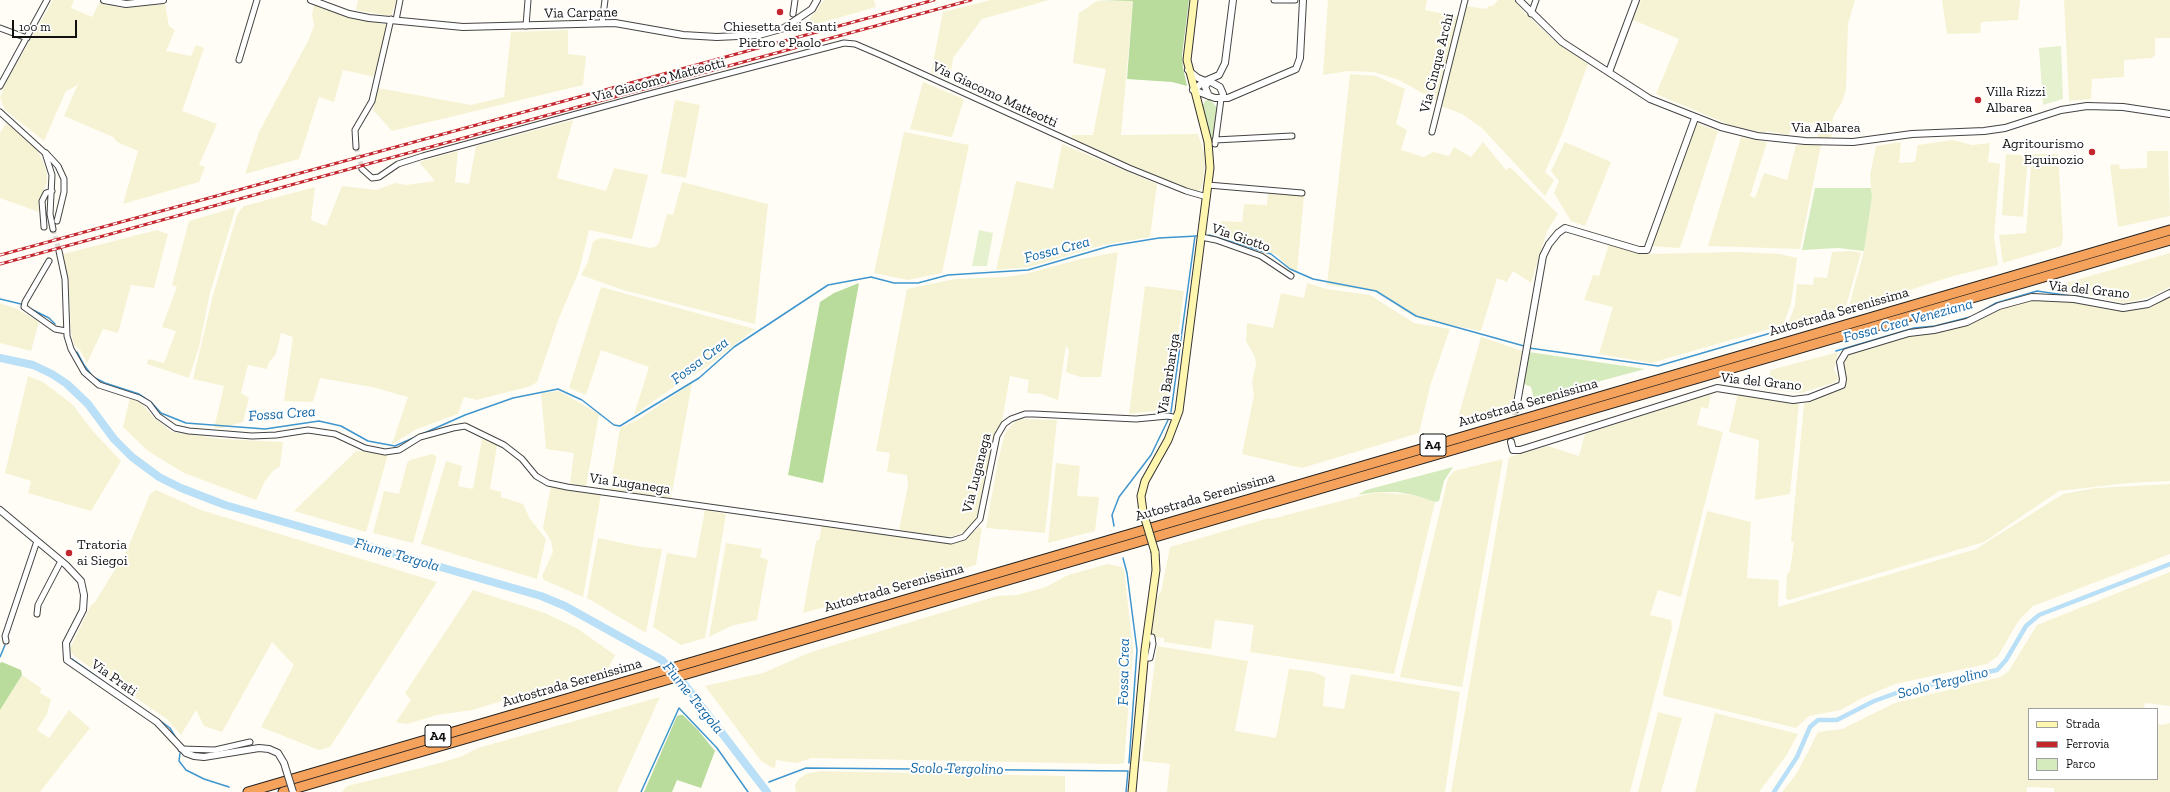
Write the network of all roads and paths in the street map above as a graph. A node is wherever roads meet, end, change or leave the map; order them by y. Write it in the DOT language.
graph roads {
  1 [pos="47,0"];
  2 [pos="104,0"];
  3 [pos="163,0"];
  4 [pos="258,0"];
  5 [pos="311,0"];
  6 [pos="400,0"];
  7 [pos="528,0"];
  8 [pos="605,0"];
  9 [pos="795,0"];
  10 [pos="817,0"];
  11 [pos="1194,0"];
  12 [pos="1234,0"];
  13 [pos="1274,0"];
  14 [pos="1296,0"];
  15 [pos="1303,0"];
  16 [pos="1465,0"];
  17 [pos="1519,0"];
  18 [pos="1536,0"];
  19 [pos="1636,0"];
  20 [pos="793,14"];
  21 [pos="1532,14"];
  22 [pos="394,20"];
  23 [pos="602,23"];
  24 [pos="526,26"];
  25 [pos="0,28"];
  26 [pos="27,38"];
  27 [pos="240,60"];
  28 [pos="1188,70"];
  29 [pos="1609,72"];
  30 [pos="1207,81"];
  31 [pos="0,86"];
  32 [pos="1194,90"];
  33 [pos="1209,96"];
  34 [pos="1221,99"];
  35 [pos="1199,109"];
  36 [pos="0,112"];
  37 [pos="2170,114"];
  38 [pos="1695,118"];
  39 [pos="1432,132"];
  40 [pos="1292,136"];
  41 [pos="356,147"];
  42 [pos="45,153"];
  43 [pos="56,163"];
  44 [pos="51,167"];
  45 [pos="59,169"];
  46 [pos="362,169"];
  47 [pos="1208,185"];
  48 [pos="52,191"];
  49 [pos="1302,193"];
  50 [pos="1206,197"];
  51 [pos="57,221"];
  52 [pos="44,227"];
  53 [pos="53,229"];
  54 [pos="2170,230"];
  55 [pos="1201,237"];
  56 [pos="2170,240"];
  57 [pos="59,252"];
  58 [pos="49,261"];
  59 [pos="1291,276"];
  60 [pos="2170,293"];
  61 [pos="66,331"];
  62 [pos="1516,409"];
  63 [pos="1177,418"];
  64 [pos="1510,442"];
  65 [pos="0,510"];
  66 [pos="37,541"];
  67 [pos="61,561"];
  68 [pos="37,614"];
  69 [pos="1152,637"];
  70 [pos="6,641"];
  71 [pos="1145,658"];
  72 [pos="250,742"];
  73 [pos="181,749"];
  74 [pos="248,792"];
  75 [pos="283,792"];
  76 [pos="293,792"];
  77 [pos="1132,792"];
  1 -- 26 [label="street"];
  2 -- 3 [label="street"];
  4 -- 27 [label="street"];
  5 -- 22 [label="street, Via Carpane"];
  6 -- 22 [label="street"];
  7 -- 24 [label="street"];
  8 -- 23 [label="street"];
  9 -- 20 [label="street"];
  10 -- 23 [label="street, Via Carpane"];
  11 -- 28 [label="main road, Via Barbariga"];
  12 -- 30 [label="street"];
  13 -- 14 [label="street"];
  15 -- 34 [label="street"];
  16 -- 39 [label="street, Via Cinque Archi"];
  17 -- 21 [label="street, Via Albarea"];
  18 -- 21 [label="street"];
  19 -- 29 [label="street"];
  21 -- 29 [label="street, Via Albarea"];
  22 -- 24 [label="street, Via Carpane"];
  22 -- 41 [label="street"];
  23 -- 24 [label="street, Via Carpane"];
  25 -- 26 [label="street"];
  26 -- 31 [label="street"];
  28 -- 30 [label="street"];
  28 -- 32 [label="main road, Via Barbariga"];
  29 -- 38 [label="street, Via Albarea"];
  30 -- 32 [label="street"];
  30 -- 33 [label="street"];
  30 -- 34 [label="street"];
  32 -- 33 [label="street"];
  32 -- 35 [label="main road, Via Barbariga"];
  33 -- 34 [label="street"];
  33 -- 35 [label="street"];
  34 -- 40 [label="street"];
  35 -- 47 [label="main road, Via Barbariga"];
  36 -- 42 [label="street"];
  37 -- 38 [label="street, Via Albarea"];
  38 -- 62 [label="street"];
  42 -- 43 [label="street"];
  42 -- 44 [label="street"];
  43 -- 44 [label="street"];
  43 -- 45 [label="street"];
  44 -- 45 [label="street"];
  44 -- 48 [label="street"];
  45 -- 51 [label="street"];
  46 -- 50 [label="street, Via Giacomo Matteotti"];
  47 -- 49 [label="street"];
  47 -- 50 [label="main road, Via Barbariga"];
  48 -- 52 [label="street"];
  48 -- 53 [label="street"];
  50 -- 55 [label="main road, Via Barbariga"];
  54 -- 74 [label="highway, Autostrada Serenissima / A4"];
  55 -- 59 [label="street, Via Giotto"];
  55 -- 63 [label="main road, Via Barbariga"];
  56 -- 75 [label="highway, Autostrada Serenissima / A4"];
  57 -- 61 [label="street, Via Luganega"];
  58 -- 61 [label="street"];
  60 -- 64 [label="street, Via del Grano"];
  61 -- 63 [label="street, Via Luganega"];
  63 -- 71 [label="main road, Via Barbariga, bridge"];
  65 -- 66 [label="street, Via Prati"];
  66 -- 67 [label="street, Via Prati"];
  66 -- 70 [label="street"];
  67 -- 68 [label="street"];
  67 -- 73 [label="street, Via Prati"];
  69 -- 71 [label="street, Via Barbariga"];
  71 -- 77 [label="main road, Via Barbariga"];
  72 -- 73 [label="street"];
  73 -- 76 [label="street, Via Prati, bridge"];
}
